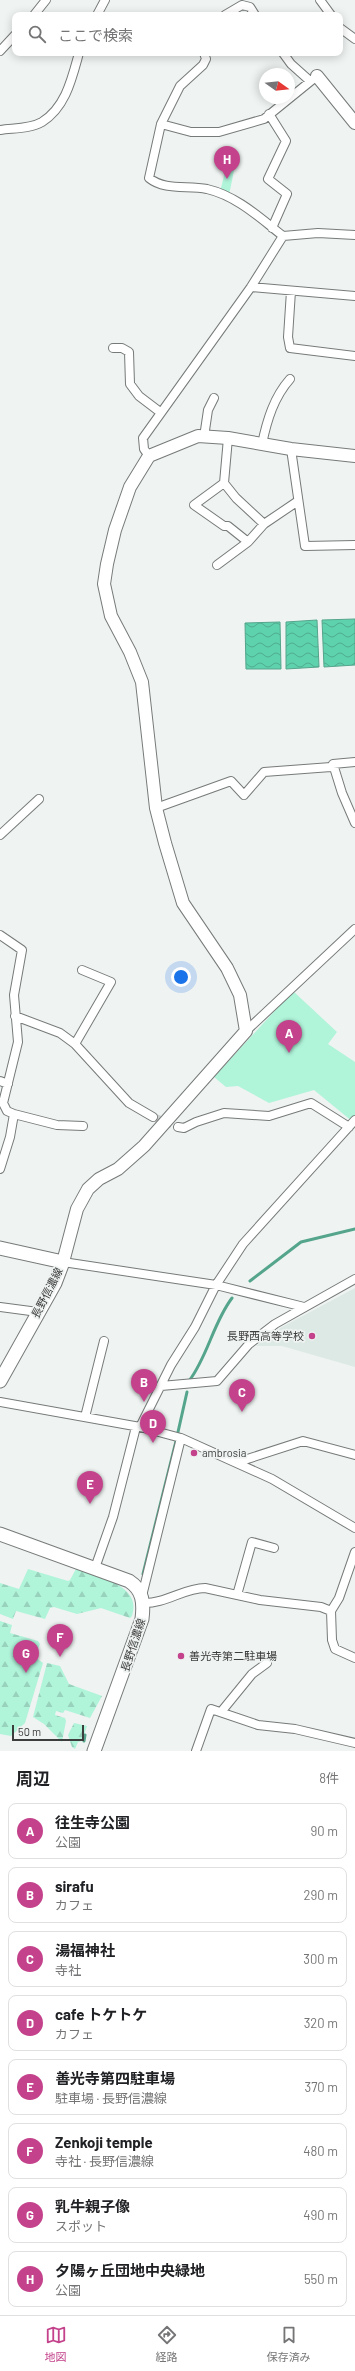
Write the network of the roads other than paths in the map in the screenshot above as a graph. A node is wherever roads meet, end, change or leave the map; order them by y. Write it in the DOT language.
graph roads {
  1 [pos="46,0"];
  2 [pos="105,0"];
  3 [pos="320,0"];
  4 [pos="36,12"];
  5 [pos="99,12"];
  6 [pos="230,12"];
  7 [pos="253,12"];
  8 [pos="329,12"];
  9 [pos="343,30"];
  10 [pos="12,38"];
  11 [pos="355,39"];
  12 [pos="0,51"];
  13 [pos="78,56"];
  14 [pos="205,56"];
  15 [pos="285,56"];
  16 [pos="314,79"];
  17 [pos="269,114"];
  18 [pos="355,123"];
  19 [pos="161,124"];
  20 [pos="0,130"];
  21 [pos="272,228"];
  22 [pos="355,235"];
  23 [pos="283,236"];
  24 [pos="251,287"];
  25 [pos="291,291"];
  26 [pos="355,296"];
  27 [pos="113,348"];
  28 [pos="355,356"];
  29 [pos="290,379"];
  30 [pos="214,398"];
  31 [pos="160,412"];
  32 [pos="204,436"];
  33 [pos="228,438"];
  34 [pos="262,444"];
  35 [pos="291,449"];
  36 [pos="149,456"];
  37 [pos="355,456"];
  38 [pos="224,483"];
  39 [pos="298,501"];
  40 [pos="264,524"];
  41 [pos="248,542"];
  42 [pos="355,544"];
  43 [pos="217,565"];
  44 [pos="355,762"];
  45 [pos="333,764"];
  46 [pos="39,799"];
  47 [pos="156,808"];
  48 [pos="355,823"];
  49 [pos="0,835"];
  50 [pos="355,929"];
  51 [pos="0,935"];
  52 [pos="82,970"];
  53 [pos="15,1016"];
  54 [pos="246,1032"];
  55 [pos="75,1044"];
  56 [pos="4,1083"];
  57 [pos="14,1114"];
  58 [pos="153,1117"];
  59 [pos="355,1120"];
  60 [pos="83,1126"];
  61 [pos="178,1127"];
  62 [pos="349,1127"];
  63 [pos="0,1169"];
  64 [pos="0,1248"];
  65 [pos="63,1262"];
  66 [pos="355,1278"];
  67 [pos="216,1284"];
  68 [pos="304,1307"];
  69 [pos="0,1308"];
  70 [pos="38,1312"];
  71 [pos="104,1341"];
  72 [pos="0,1381"];
  73 [pos="161,1386"];
  74 [pos="0,1402"];
  75 [pos="85,1417"];
  76 [pos="138,1427"];
  77 [pos="181,1438"];
  78 [pos="355,1455"];
  79 [pos="238,1462"];
  80 [pos="355,1528"];
  81 [pos="0,1534"];
  82 [pos="274,1548"];
  83 [pos="355,1552"];
  84 [pos="95,1568"];
  85 [pos="237,1595"];
  86 [pos="142,1599"];
  87 [pos="331,1611"];
  88 [pos="355,1658"];
  89 [pos="267,1663"];
  90 [pos="221,1712"];
  91 [pos="354,1744"];
  92 [pos="94,1751"];
  93 [pos="196,1751"];
  1 -- 4 [label="street"];
  2 -- 5 [label="street"];
  3 -- 8 [label="street"];
  6 -- 7 [label="street"];
  9 -- 11 [label="street"];
  10 -- 12 [label="street"];
  13 -- 20 [label="street"];
  14 -- 19 [label="street"];
  15 -- 16 [label="street"];
  16 -- 17 [label="street"];
  16 -- 18 [label="street"];
  17 -- 19 [label="street"];
  17 -- 21 [label="street"];
  19 -- 21 [label="street"];
  21 -- 23 [label="street"];
  22 -- 23 [label="street"];
  23 -- 24 [label="street"];
  24 -- 25 [label="street"];
  24 -- 31 [label="street"];
  25 -- 26 [label="street"];
  25 -- 28 [label="street"];
  27 -- 31 [label="street"];
  29 -- 34 [label="street"];
  30 -- 32 [label="street"];
  31 -- 36 [label="street"];
  32 -- 33 [label="street"];
  32 -- 36 [label="street"];
  33 -- 34 [label="street"];
  33 -- 38 [label="street"];
  34 -- 35 [label="street"];
  35 -- 37 [label="street"];
  35 -- 39 [label="street"];
  36 -- 47 [label="street"];
  38 -- 40 [label="street"];
  38 -- 41 [label="street"];
  39 -- 40 [label="street"];
  39 -- 42 [label="street"];
  40 -- 41 [label="street"];
  41 -- 43 [label="street"];
  44 -- 45 [label="street"];
  45 -- 47 [label="street"];
  45 -- 48 [label="street"];
  46 -- 49 [label="street"];
  47 -- 54 [label="street"];
  50 -- 54 [label="street"];
  51 -- 53 [label="street"];
  52 -- 55 [label="street"];
  53 -- 55 [label="street"];
  53 -- 56 [label="street"];
  54 -- 65 [label="street"];
  55 -- 58 [label="street"];
  56 -- 57 [label="street"];
  57 -- 60 [label="street"];
  57 -- 63 [label="street"];
  59 -- 62 [label="street"];
  61 -- 62 [label="street"];
  62 -- 67 [label="street"];
  64 -- 65 [label="main road, 長野信濃線"];
  65 -- 67 [label="street"];
  65 -- 70 [label="main road, 長野信濃線"];
  66 -- 68 [label="street"];
  67 -- 68 [label="street"];
  67 -- 73 [label="street"];
  68 -- 73 [label="street"];
  69 -- 70 [label="street"];
  70 -- 72 [label="main road, 長野信濃線"];
  71 -- 75 [label="street"];
  73 -- 76 [label="street"];
  74 -- 75 [label="street"];
  75 -- 76 [label="street"];
  76 -- 77 [label="street"];
  76 -- 84 [label="street"];
  77 -- 79 [label="street"];
  77 -- 86 [label="street"];
  78 -- 79 [label="street"];
  79 -- 80 [label="street"];
  81 -- 84 [label="main road"];
  82 -- 85 [label="street"];
  83 -- 87 [label="street"];
  84 -- 86 [label="main road"];
  85 -- 86 [label="street"];
  85 -- 87 [label="street"];
  86 -- 92 [label="main road, 長野信濃線"];
  87 -- 88 [label="street"];
  89 -- 90 [label="street"];
  90 -- 91 [label="street"];
  90 -- 93 [label="street"];
}
